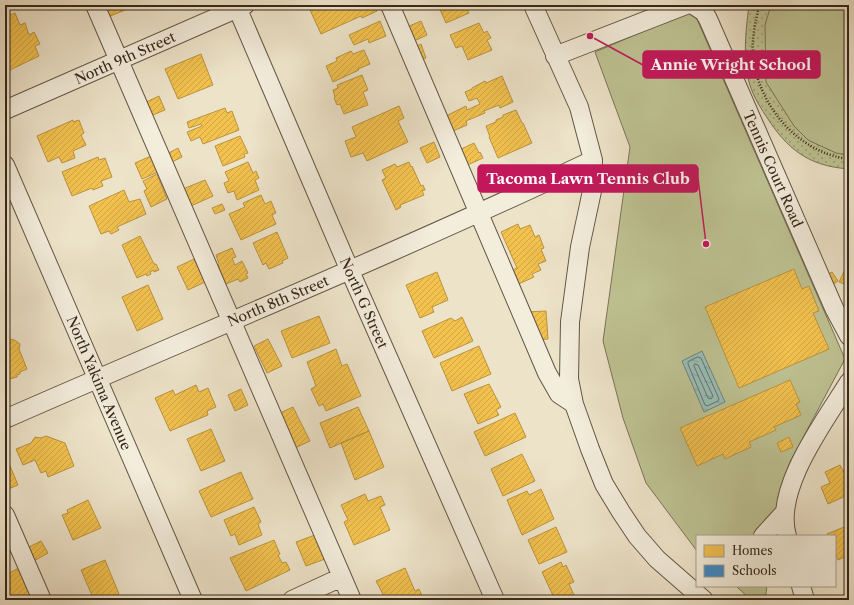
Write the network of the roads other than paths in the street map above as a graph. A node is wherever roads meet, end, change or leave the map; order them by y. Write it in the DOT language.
graph roads {
  1 [pos="95,5"];
  2 [pos="390,5"];
  3 [pos="533,5"];
  4 [pos="686,5"];
  5 [pos="693,5"];
  6 [pos="240,6"];
  7 [pos="555,56"];
  8 [pos="119,60"];
  9 [pos="5,110"];
  10 [pos="593,160"];
  11 [pos="5,165"];
  12 [pos="480,213"];
  13 [pos="350,271"];
  14 [pos="232,321"];
  15 [pos="849,336"];
  16 [pos="96,379"];
  17 [pos="849,382"];
  18 [pos="574,404"];
  19 [pos="5,419"];
  20 [pos="784,514"];
  21 [pos="5,515"];
  22 [pos="764,535"];
  23 [pos="787,535"];
  24 [pos="342,577"];
  25 [pos="801,587"];
  26 [pos="42,600"];
  27 [pos="193,600"];
  28 [pos="292,600"];
  29 [pos="352,600"];
  30 [pos="495,600"];
  31 [pos="704,600"];
  32 [pos="805,600"];
  1 -- 8 [label="street"];
  2 -- 12 [label="street"];
  3 -- 7 [label="street"];
  4 -- 7 [label="street"];
  5 -- 15 [label="street, Tennis Court Road"];
  6 -- 8 [label="street, North 9th Street"];
  6 -- 13 [label="street, North G Street"];
  7 -- 10 [label="street"];
  8 -- 9 [label="street, North 9th Street"];
  8 -- 14 [label="street"];
  10 -- 12 [label="street, North 8th Street"];
  10 -- 18 [label="street"];
  11 -- 16 [label="street, North Yakima Avenue"];
  12 -- 13 [label="street, North 8th Street"];
  12 -- 18 [label="street"];
  13 -- 14 [label="street, North 8th Street"];
  13 -- 30 [label="street, North G Street"];
  14 -- 16 [label="street, North 8th Street"];
  14 -- 24 [label="street"];
  16 -- 19 [label="street, North 8th Street"];
  16 -- 27 [label="street, North Yakima Avenue"];
  17 -- 20 [label="street"];
  18 -- 31 [label="street"];
  20 -- 22 [label="street"];
  20 -- 23 [label="street"];
  21 -- 26 [label="street"];
  24 -- 28 [label="street"];
  24 -- 29 [label="street"];
  25 -- 32 [label="street"];
}
